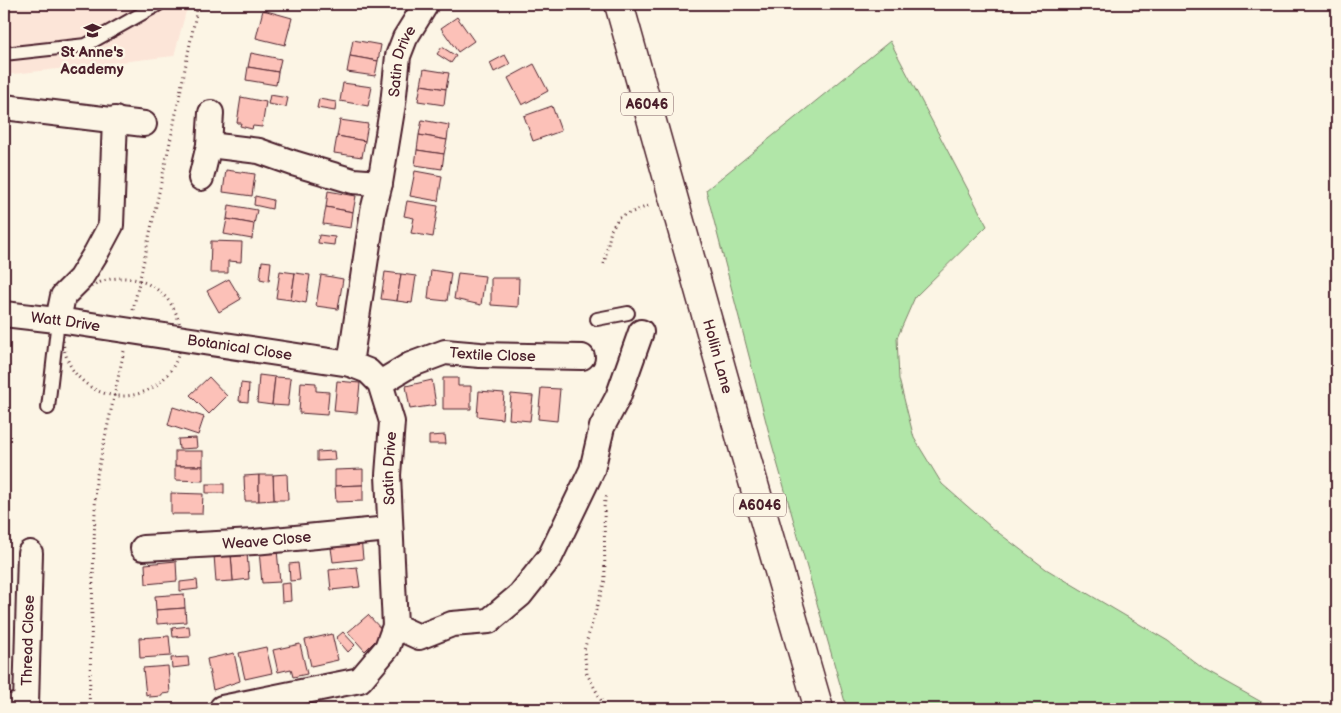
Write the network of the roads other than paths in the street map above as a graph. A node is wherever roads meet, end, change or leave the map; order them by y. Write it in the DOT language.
graph roads {
  1 [pos="159,4"];
  2 [pos="426,4"];
  3 [pos="619,4"];
  4 [pos="4,54"];
  5 [pos="4,107"];
  6 [pos="211,113"];
  7 [pos="115,119"];
  8 [pos="144,124"];
  9 [pos="208,146"];
  10 [pos="201,178"];
  11 [pos="380,183"];
  12 [pos="4,314"];
  13 [pos="58,320"];
  14 [pos="596,320"];
  15 [pos="634,322"];
  16 [pos="129,330"];
  17 [pos="582,357"];
  18 [pos="350,364"];
  19 [pos="380,383"];
  20 [pos="48,408"];
  21 [pos="389,529"];
  22 [pos="143,548"];
  23 [pos="30,553"];
  24 [pos="395,626"];
  25 [pos="278,704"];
  26 [pos="4,708"];
  27 [pos="222,708"];
  28 [pos="819,709"];
  1 -- 4 [label="lane"];
  2 -- 11 [label="street, Satin Drive"];
  3 -- 28 [label="main road, Hollin Lane / A6046"];
  5 -- 7 [label="street"];
  6 -- 9 [label="street"];
  7 -- 8 [label="street"];
  7 -- 13 [label="street"];
  9 -- 10 [label="street"];
  9 -- 11 [label="street"];
  11 -- 18 [label="street, Satin Drive"];
  12 -- 13 [label="street, Watt Drive"];
  13 -- 16 [label="street, Watt Drive"];
  13 -- 20 [label="lane"];
  14 -- 15 [label="lane"];
  15 -- 24 [label="street"];
  16 -- 18 [label="street, Botanical Close"];
  17 -- 19 [label="street, Textile Close"];
  18 -- 19 [label="street"];
  19 -- 21 [label="street, Satin Drive"];
  21 -- 22 [label="street, Weave Close"];
  21 -- 24 [label="street, Satin Drive"];
  23 -- 26 [label="street, Thread Close"];
  24 -- 25 [label="street, Satin Drive"];
  25 -- 27 [label="street, Satin Drive"];
}
